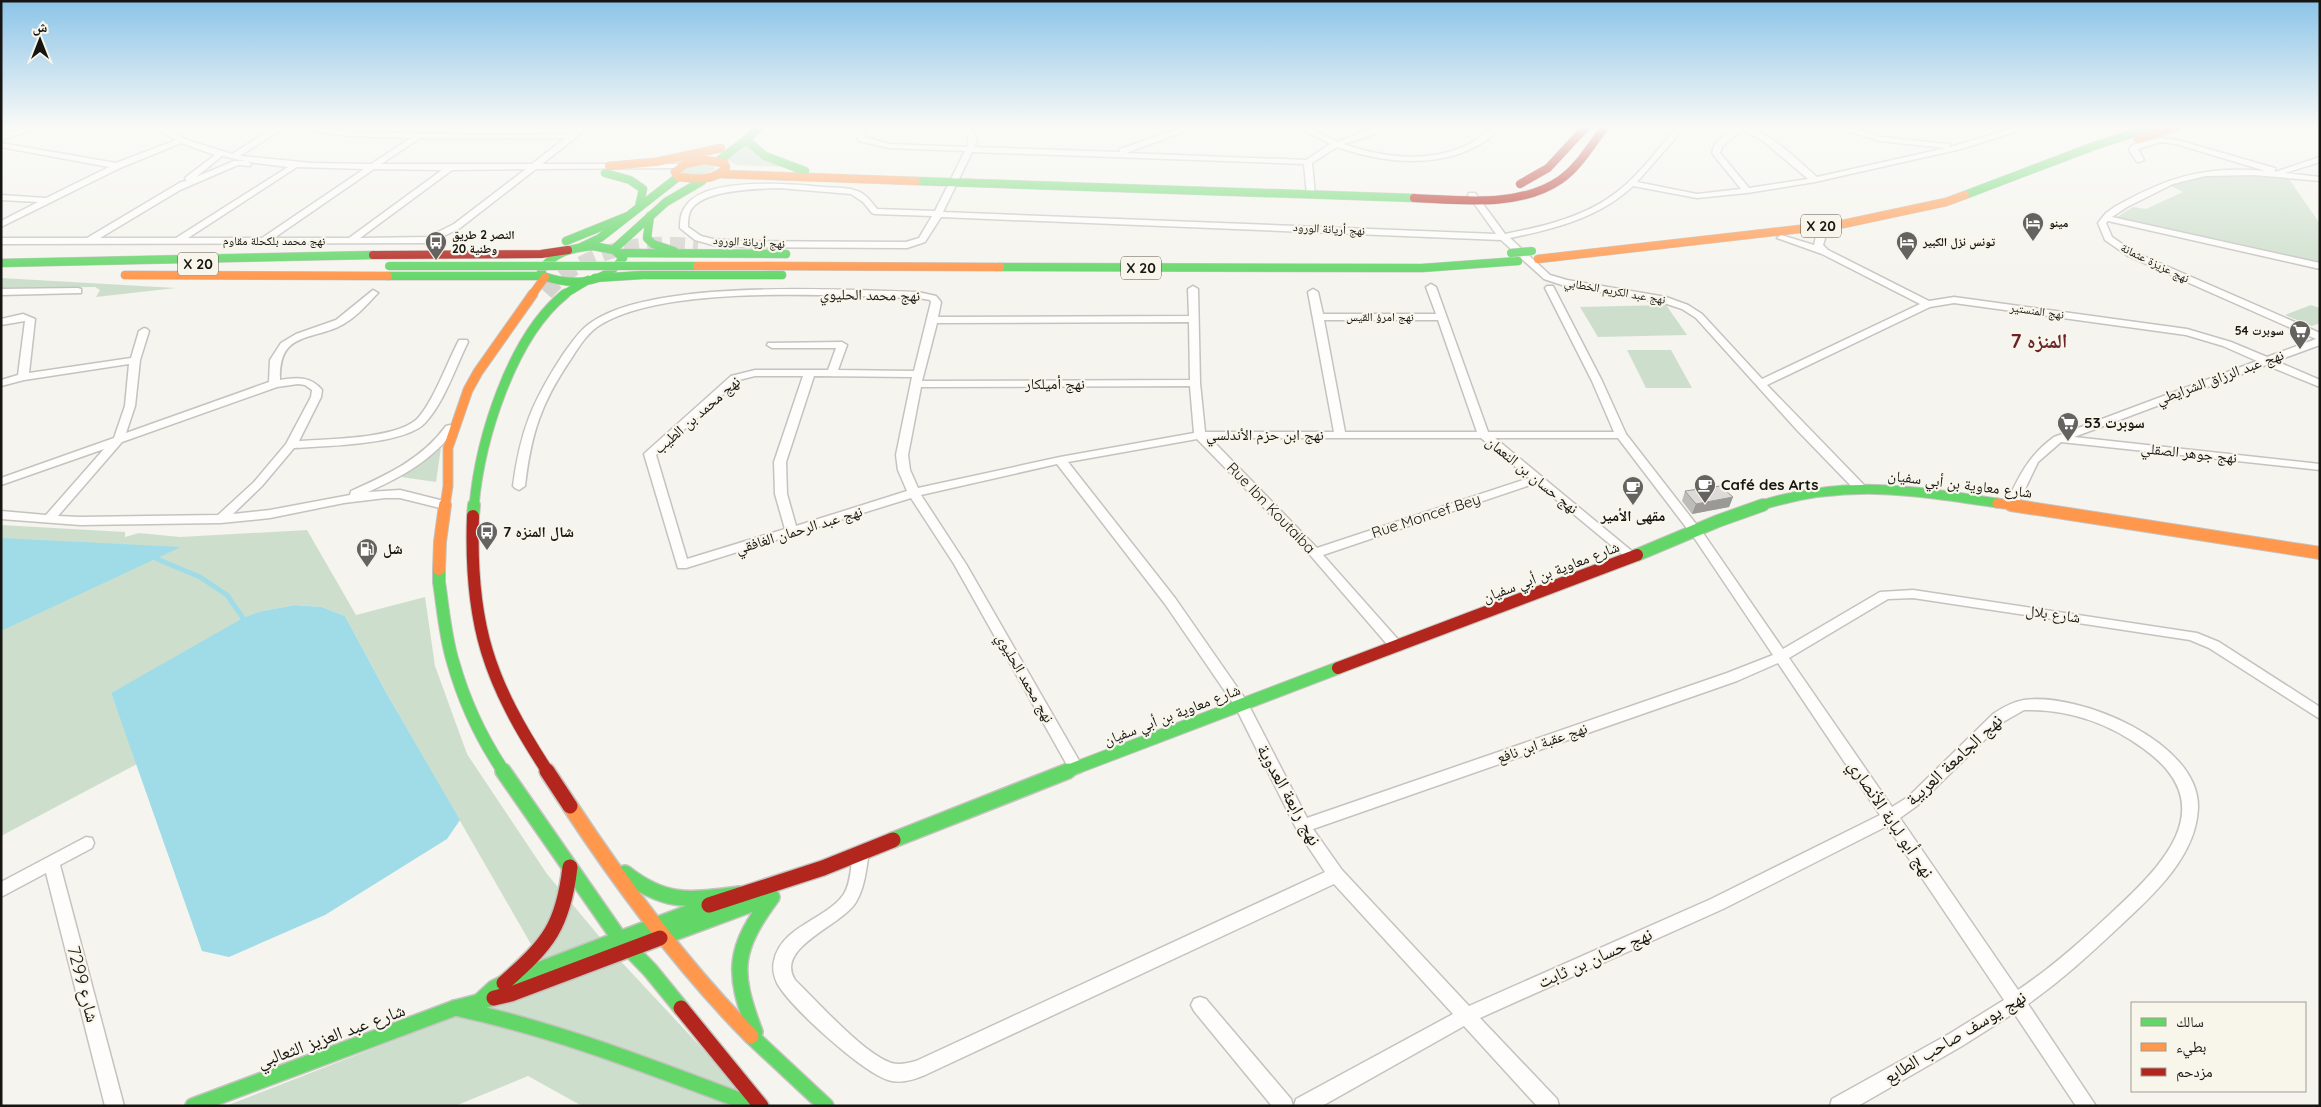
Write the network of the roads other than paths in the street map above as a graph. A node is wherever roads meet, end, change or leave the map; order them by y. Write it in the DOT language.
graph roads {
  1 [pos="90,179"];
  2 [pos="190,179"];
  3 [pos="194,179"];
  4 [pos="200,179"];
  5 [pos="275,179"];
  6 [pos="357,179"];
  7 [pos="434,179"];
  8 [pos="517,179"];
  9 [pos="630,179"];
  10 [pos="670,179"];
  11 [pos="689,179"];
  12 [pos="704,179"];
  13 [pos="709,179"];
  14 [pos="751,179"];
  15 [pos="940,179"];
  16 [pos="950,179"];
  17 [pos="956,179"];
  18 [pos="1310,179"];
  19 [pos="1533,179"];
  20 [pos="1560,179"];
  21 [pos="1634,179"];
  22 [pos="1738,179"];
  23 [pos="1821,179"];
  24 [pos="1994,179"];
  25 [pos="1998,179"];
  26 [pos="2010,179"];
  27 [pos="2016,179"];
  28 [pos="2181,179"];
  29 [pos="1815,180"];
  30 [pos="1630,183"];
  31 [pos="1987,183"];
  32 [pos="2001,183"];
  33 [pos="178,188"];
  34 [pos="1311,191"];
  35 [pos="1748,191"];
  36 [pos="1,196"];
  37 [pos="1473,198"];
  38 [pos="44,200"];
  39 [pos="663,205"];
  40 [pos="639,207"];
  41 [pos="938,214"];
  42 [pos="628,216"];
  43 [pos="650,216"];
  44 [pos="2106,218"];
  45 [pos="1,224"];
  46 [pos="1823,232"];
  47 [pos="1503,236"];
  48 [pos="1782,238"];
  49 [pos="1,241"];
  50 [pos="176,241"];
  51 [pos="263,241"];
  52 [pos="350,241"];
  53 [pos="87,242"];
  54 [pos="698,246"];
  55 [pos="581,247"];
  56 [pos="1650,248"];
  57 [pos="568,250"];
  58 [pos="617,251"];
  59 [pos="1825,252"];
  60 [pos="475,253"];
  61 [pos="679,253"];
  62 [pos="1535,255"];
  63 [pos="928,256"];
  64 [pos="1514,257"];
  65 [pos="766,262"];
  66 [pos="1189,262"];
  67 [pos="1,263"];
  68 [pos="2320,266"];
  69 [pos="390,267"];
  70 [pos="1293,269"];
  71 [pos="1,271"];
  72 [pos="69,273"];
  73 [pos="118,275"];
  74 [pos="784,275"];
  75 [pos="544,277"];
  76 [pos="591,279"];
  77 [pos="1431,287"];
  78 [pos="508,288"];
  79 [pos="1550,288"];
  80 [pos="1193,289"];
  81 [pos="78,291"];
  82 [pos="1,292"];
  83 [pos="546,292"];
  84 [pos="1313,292"];
  85 [pos="373,293"];
  86 [pos="1928,304"];
  87 [pos="510,305"];
  88 [pos="1440,316"];
  89 [pos="1319,317"];
  90 [pos="1192,319"];
  91 [pos="934,320"];
  92 [pos="1,322"];
  93 [pos="144,331"];
  94 [pos="2320,337"];
  95 [pos="2320,341"];
  96 [pos="463,342"];
  97 [pos="772,344"];
  98 [pos="488,356"];
  99 [pos="521,356"];
  100 [pos="135,360"];
  101 [pos="501,360"];
  102 [pos="2266,360"];
  103 [pos="810,372"];
  104 [pos="832,373"];
  105 [pos="23,377"];
  106 [pos="917,379"];
  107 [pos="1,383"];
  108 [pos="1195,383"];
  109 [pos="274,384"];
  110 [pos="1761,384"];
  111 [pos="2320,384"];
  112 [pos="462,408"];
  113 [pos="1340,434"];
  114 [pos="1483,434"];
  115 [pos="1200,435"];
  116 [pos="1621,435"];
  117 [pos="2058,438"];
  118 [pos="119,440"];
  119 [pos="291,445"];
  120 [pos="461,451"];
  121 [pos="1060,460"];
  122 [pos="2320,467"];
  123 [pos="1538,479"];
  124 [pos="1,482"];
  125 [pos="448,486"];
  126 [pos="519,486"];
  127 [pos="1860,488"];
  128 [pos="914,493"];
  129 [pos="344,499"];
  130 [pos="444,504"];
  131 [pos="2012,504"];
  132 [pos="1,515"];
  133 [pos="221,519"];
  134 [pos="48,520"];
  135 [pos="1695,531"];
  136 [pos="792,532"];
  137 [pos="1315,553"];
  138 [pos="2320,553"];
  139 [pos="1633,557"];
  140 [pos="682,565"];
  141 [pos="1397,647"];
  142 [pos="1780,657"];
  143 [pos="1241,704"];
  144 [pos="2320,714"];
  145 [pos="1076,768"];
  146 [pos="1890,817"];
  147 [pos="1303,826"];
  148 [pos="86,843"];
  149 [pos="860,853"];
  150 [pos="601,854"];
  151 [pos="51,862"];
  152 [pos="570,867"];
  153 [pos="823,868"];
  154 [pos="1336,875"];
  155 [pos="1,890"];
  156 [pos="740,894"];
  157 [pos="772,897"];
  158 [pos="655,925"];
  159 [pos="664,937"];
  160 [pos="619,938"];
  161 [pos="629,949"];
  162 [pos="2068,964"];
  163 [pos="504,983"];
  164 [pos="481,1000"];
  165 [pos="2016,1001"];
  166 [pos="1200,1006"];
  167 [pos="455,1008"];
  168 [pos="1466,1016"];
  169 [pos="758,1040"];
  170 [pos="115,1106"];
  171 [pos="193,1106"];
  172 [pos="755,1106"];
  173 [pos="761,1106"];
  174 [pos="826,1106"];
  175 [pos="1284,1106"];
  176 [pos="1303,1106"];
  177 [pos="1550,1106"];
  178 [pos="1839,1106"];
  179 [pos="2087,1106"];
  1 -- 38 [label="street"];
  2 -- 33 [label="street"];
  3 -- 33 [label="street"];
  4 -- 33 [label="street"];
  5 -- 50 [label="street"];
  6 -- 51 [label="street"];
  7 -- 52 [label="street"];
  8 -- 52 [label="street, نهج محمد بلكحلة مقاوم"];
  9 -- 40 [label="main road"];
  10 -- 40 [label="main road"];
  11 -- 12 [label="main road"];
  13 -- 39 [label="main road"];
  14 -- 39 [label="main road"];
  15 -- 17 [label="main road"];
  16 -- 17 [label="main road"];
  17 -- 34 [label="main road"];
  17 -- 41 [label="street, نهج أريانة الورود"];
  18 -- 34 [label="street"];
  19 -- 37 [label="main road"];
  20 -- 37 [label="main road"];
  21 -- 30 [label="street, نهج أريانة الورود"];
  22 -- 35 [label="street"];
  23 -- 29 [label="street"];
  24 -- 31 [label="main road"];
  25 -- 31 [label="main road, X 20"];
  26 -- 32 [label="main road, X 20"];
  27 -- 32 [label="main road"];
  28 -- 44 [label="street"];
  29 -- 35 [label="street"];
  30 -- 35 [label="street"];
  30 -- 47 [label="street, نهج أريانة الورود"];
  31 -- 32 [label="main road, X 20"];
  31 -- 46 [label="main road"];
  31 -- 56 [label="main road, X 20"];
  31 -- 62 [label="main road, X 20"];
  33 -- 53 [label="street"];
  34 -- 37 [label="main road"];
  36 -- 38 [label="street"];
  37 -- 47 [label="street, نهج عبد الكريم الخطابي"];
  38 -- 45 [label="street"];
  39 -- 43 [label="main road"];
  40 -- 42 [label="main road"];
  41 -- 41 [label="street, نهج أريانة الورود"];
  41 -- 47 [label="street, نهج أريانة الورود"];
  42 -- 55 [label="main road"];
  42 -- 60 [label="main road"];
  43 -- 58 [label="main road"];
  43 -- 61 [label="main road"];
  44 -- 68 [label="street"];
  44 -- 94 [label="street, نهج عزيزة عثمانة"];
  46 -- 48 [label="main road"];
  46 -- 59 [label="street"];
  47 -- 110 [label="street, نهج عبد الكريم الخطابي"];
  48 -- 56 [label="main road"];
  48 -- 59 [label="street"];
  49 -- 53 [label="street, نهج محمد بلكحلة مقاوم"];
  50 -- 51 [label="street, نهج محمد بلكحلة مقاوم"];
  50 -- 53 [label="street, نهج محمد بلكحلة مقاوم"];
  51 -- 52 [label="street, نهج محمد بلكحلة مقاوم"];
  54 -- 63 [label="main road"];
  55 -- 57 [label="main road"];
  55 -- 58 [label="main road"];
  56 -- 62 [label="main road, X 20"];
  57 -- 60 [label="main road"];
  57 -- 75 [label="main road"];
  58 -- 61 [label="main road"];
  58 -- 76 [label="main road"];
  59 -- 86 [label="street"];
  60 -- 67 [label="main road"];
  61 -- 63 [label="main road"];
  62 -- 64 [label="main road, X 20, bridge"];
  63 -- 66 [label="main road"];
  64 -- 66 [label="main road, X 20"];
  64 -- 70 [label="main road, X 20"];
  65 -- 66 [label="main road, X 20"];
  65 -- 69 [label="main road, X 20, bridge"];
  65 -- 70 [label="main road, X 20"];
  67 -- 69 [label="main road, X 20"];
  69 -- 71 [label="main road, X 20"];
  69 -- 73 [label="main road"];
  69 -- 75 [label="main road"];
  69 -- 78 [label="main road"];
  70 -- 74 [label="main road"];
  71 -- 72 [label="main road"];
  74 -- 76 [label="main road"];
  74 -- 99 [label="main road"];
  75 -- 76 [label="main road"];
  75 -- 98 [label="main road"];
  76 -- 99 [label="main road"];
  77 -- 88 [label="street, نهج حسان بن النعمان"];
  79 -- 116 [label="street, نهج أبو لبابة الأنصاري"];
  80 -- 90 [label="street"];
  81 -- 82 [label="street"];
  83 -- 101 [label="main road"];
  84 -- 89 [label="street"];
  85 -- 109 [label="street"];
  86 -- 102 [label="street, نهج المنستير"];
  86 -- 110 [label="street, نهج المنستير"];
  87 -- 98 [label="main road"];
  88 -- 89 [label="street, نهج امرؤ القيس"];
  88 -- 114 [label="street, نهج حسان بن النعمان"];
  89 -- 113 [label="street"];
  90 -- 91 [label="street"];
  90 -- 108 [label="street"];
  91 -- 106 [label="street, نهج محمد الحليوي"];
  91 -- 126 [label="street, نهج محمد الحليوي"];
  92 -- 105 [label="street"];
  93 -- 100 [label="street"];
  95 -- 102 [label="street, نهج عبد الرزاق الشرايطي"];
  96 -- 119 [label="street"];
  97 -- 104 [label="street"];
  98 -- 112 [label="main road"];
  99 -- 150 [label="main road"];
  100 -- 105 [label="street"];
  100 -- 118 [label="street"];
  102 -- 111 [label="street, نهج المنستير"];
  102 -- 117 [label="street, نهج عبد الرزاق الشرايطي"];
  103 -- 104 [label="street, نهج محمد بن الطيب"];
  103 -- 136 [label="street"];
  103 -- 140 [label="street, نهج محمد بن الطيب"];
  104 -- 106 [label="street, نهج محمد بن الطيب"];
  105 -- 107 [label="street"];
  106 -- 108 [label="street, نهج أميلكار"];
  106 -- 128 [label="street, نهج محمد الحليوي"];
  108 -- 115 [label="street"];
  109 -- 118 [label="street"];
  109 -- 119 [label="street"];
  110 -- 127 [label="street, نهج عبد الكريم الخطابي"];
  112 -- 125 [label="main road"];
  112 -- 129 [label="street"];
  113 -- 114 [label="street, نهج ابن حزم الأندلسي"];
  113 -- 115 [label="street, نهج ابن حزم الأندلسي"];
  114 -- 116 [label="street, نهج ابن حزم الأندلسي"];
  114 -- 123 [label="street, نهج حسان بن النعمان"];
  115 -- 121 [label="street, نهج ابن حزم الأندلسي"];
  115 -- 137 [label="street, Rue Ibn Koutaiba"];
  116 -- 135 [label="street, نهج أبو لبابة الأنصاري"];
  117 -- 122 [label="street, نهج جوهر الصقلي"];
  117 -- 131 [label="street, نهج عبد الرزاق الشرايطي"];
  118 -- 124 [label="street"];
  118 -- 134 [label="street"];
  119 -- 133 [label="street"];
  120 -- 125 [label="main road"];
  121 -- 128 [label="street, نهج ابن حزم الأندلسي"];
  121 -- 143 [label="street, نهج رابعة العدوية"];
  123 -- 137 [label="street, Rue Moncef Bey"];
  123 -- 139 [label="street, نهج حسان بن النعمان"];
  125 -- 130 [label="main road"];
  127 -- 131 [label="main road, شارع معاوية بن أبي سفيان"];
  127 -- 135 [label="main road, شارع معاوية بن أبي سفيان"];
  128 -- 136 [label="street, نهج عبد الرحمان الغافقي"];
  128 -- 145 [label="street, نهج محمد الحليوي"];
  129 -- 130 [label="street"];
  129 -- 133 [label="street"];
  130 -- 152 [label="main road"];
  131 -- 138 [label="main road, شارع معاوية بن أبي سفيان"];
  132 -- 134 [label="street"];
  133 -- 134 [label="street"];
  135 -- 139 [label="main road, شارع معاوية بن أبي سفيان"];
  135 -- 142 [label="street, نهج أبو لبابة الأنصاري"];
  136 -- 140 [label="street, نهج عبد الرحمان الغافقي"];
  137 -- 141 [label="street, Rue Ibn Koutaiba"];
  139 -- 141 [label="main road, شارع معاوية بن أبي سفيان"];
  141 -- 143 [label="main road, شارع معاوية بن أبي سفيان"];
  142 -- 144 [label="street, شارع بلال"];
  142 -- 146 [label="street, نهج أبو لبابة الأنصاري"];
  142 -- 147 [label="street, نهج عقبة ابن نافع"];
  143 -- 145 [label="main road, شارع معاوية بن أبي سفيان"];
  143 -- 147 [label="street, نهج رابعة العدوية"];
  145 -- 149 [label="main road, شارع معاوية بن أبي سفيان"];
  146 -- 162 [label="street, نهج الجامعة العربية"];
  146 -- 165 [label="street, نهج أبو لبابة الأنصاري"];
  146 -- 168 [label="street, نهج حسان بن ثابت"];
  147 -- 154 [label="street, نهج رابعة العدوية"];
  148 -- 151 [label="street"];
  149 -- 153 [label="main road, شارع معاوية بن أبي سفيان"];
  149 -- 154 [label="street"];
  150 -- 156 [label="main road"];
  150 -- 158 [label="main road"];
  151 -- 155 [label="street"];
  151 -- 170 [label="street, شارع 7299"];
  152 -- 160 [label="main road"];
  152 -- 163 [label="main road"];
  153 -- 156 [label="main road, شارع معاوية بن أبي سفيان"];
  153 -- 157 [label="main road, شارع معاوية بن أبي سفيان"];
  154 -- 168 [label="street, نهج رابعة العدوية"];
  156 -- 158 [label="main road, شارع معاوية بن أبي سفيان"];
  157 -- 159 [label="main road, شارع معاوية بن أبي سفيان"];
  157 -- 169 [label="main road"];
  158 -- 159 [label="main road"];
  158 -- 160 [label="main road, شارع معاوية بن أبي سفيان"];
  159 -- 161 [label="main road, شارع معاوية بن أبي سفيان"];
  159 -- 169 [label="main road"];
  160 -- 161 [label="main road"];
  160 -- 163 [label="main road, شارع عبد العزيز الثعالبي"];
  161 -- 164 [label="main road, شارع عبد العزيز الثعالبي"];
  161 -- 173 [label="main road"];
  162 -- 165 [label="street, نهج يوسف صاحب الطابع"];
  163 -- 164 [label="main road, شارع عبد العزيز الثعالبي"];
  164 -- 167 [label="main road, شارع عبد العزيز الثعالبي"];
  165 -- 178 [label="street, نهج يوسف صاحب الطابع"];
  165 -- 179 [label="street, نهج أبو لبابة الأنصاري"];
  166 -- 175 [label="street"];
  167 -- 171 [label="main road, شارع عبد العزيز الثعالبي"];
  167 -- 172 [label="main road"];
  168 -- 176 [label="street, نهج حسان بن ثابت"];
  168 -- 177 [label="street, نهج رابعة العدوية"];
  169 -- 174 [label="main road"];
}
